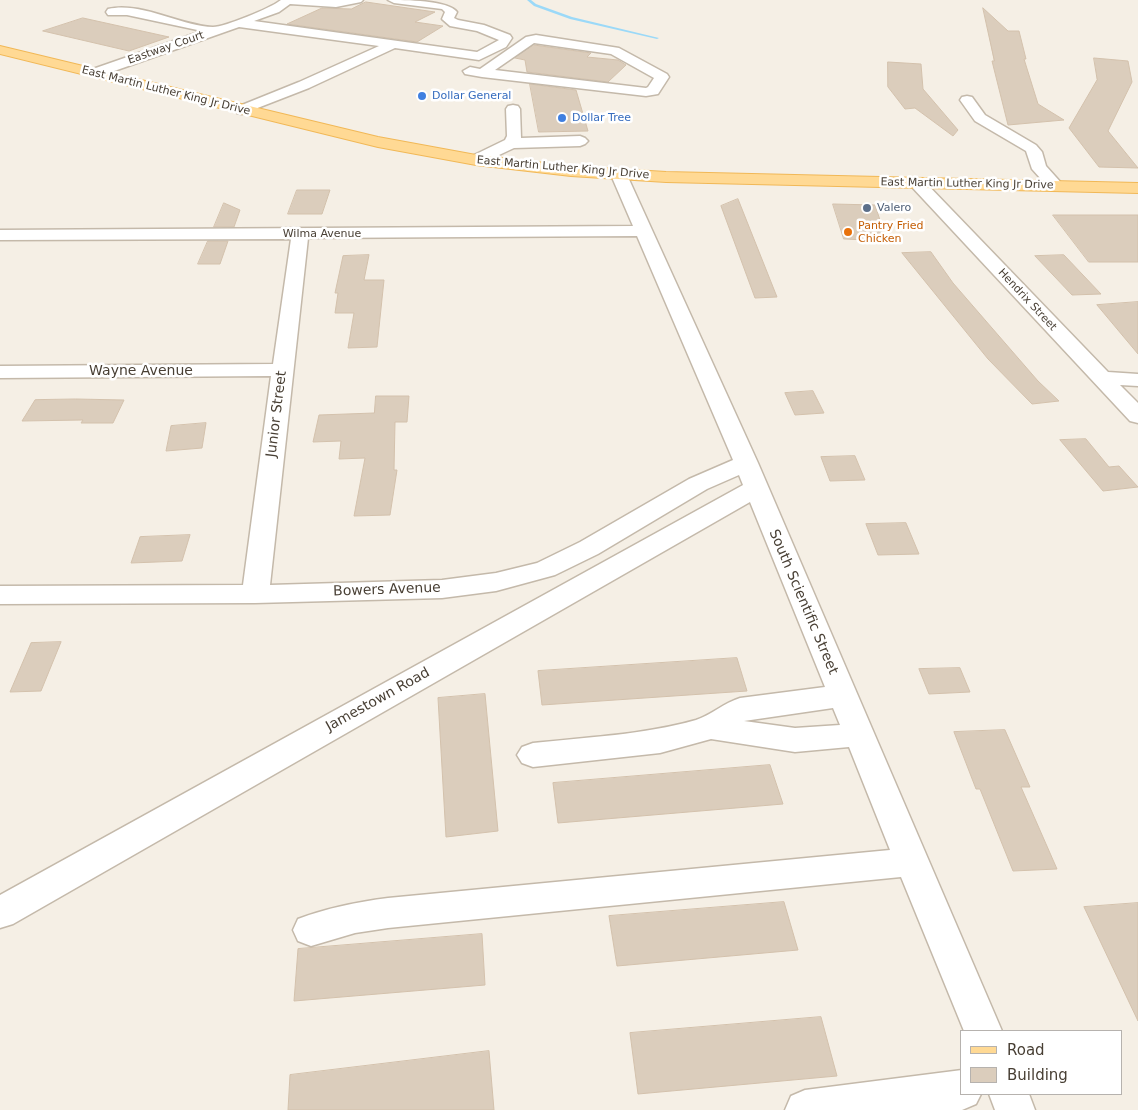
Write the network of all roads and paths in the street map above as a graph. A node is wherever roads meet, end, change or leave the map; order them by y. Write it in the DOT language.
graph roads {
  1 [pos="288,0"];
  2 [pos="357,0"];
  3 [pos="394,0"];
  4 [pos="112,12"];
  5 [pos="238,24"];
  6 [pos="216,31"];
  7 [pos="393,44"];
  8 [pos="0,50"];
  9 [pos="478,56"];
  10 [pos="471,70"];
  11 [pos="94,73"];
  12 [pos="968,100"];
  13 [pos="513,109"];
  14 [pos="242,110"];
  15 [pos="580,141"];
  16 [pos="511,143"];
  17 [pos="476,160"];
  18 [pos="619,174"];
  19 [pos="917,183"];
  20 [pos="1056,186"];
  21 [pos="1138,188"];
  22 [pos="644,231"];
  23 [pos="300,234"];
  24 [pos="0,235"];
  25 [pos="283,370"];
  26 [pos="0,372"];
  27 [pos="1102,379"];
  28 [pos="1138,380"];
  29 [pos="1138,416"];
  30 [pos="751,475"];
  31 [pos="255,594"];
  32 [pos="0,595"];
  33 [pos="843,696"];
  34 [pos="710,727"];
  35 [pos="859,735"];
  36 [pos="533,755"];
  37 [pos="912,862"];
  38 [pos="0,912"];
  39 [pos="311,930"];
  40 [pos="983,1030"];
  41 [pos="960,1090"];
  42 [pos="1009,1095"];
  43 [pos="805,1110"];
  44 [pos="1016,1110"];
  1 -- 2 [label="street"];
  1 -- 5 [label="street, Eastway Court"];
  3 -- 9 [label="street"];
  4 -- 6 [label="street"];
  5 -- 6 [label="street, Eastway Court"];
  5 -- 7 [label="street"];
  6 -- 11 [label="street, Eastway Court"];
  7 -- 9 [label="street"];
  7 -- 14 [label="street"];
  8 -- 11 [label="main road, East Martin Luther King Jr Drive"];
  9 -- 10 [label="street"];
  10 -- 10 [label="street"];
  11 -- 14 [label="main road, East Martin Luther King Jr Drive"];
  12 -- 20 [label="street"];
  13 -- 16 [label="street"];
  14 -- 17 [label="main road, East Martin Luther King Jr Drive"];
  15 -- 16 [label="street"];
  16 -- 17 [label="street"];
  17 -- 18 [label="main road, East Martin Luther King Jr Drive"];
  18 -- 19 [label="main road, East Martin Luther King Jr Drive"];
  18 -- 22 [label="street, South Scientific Street"];
  19 -- 20 [label="main road, East Martin Luther King Jr Drive"];
  19 -- 27 [label="street, Hendrix Street"];
  20 -- 21 [label="main road, East Martin Luther King Jr Drive"];
  22 -- 23 [label="street, Wilma Avenue"];
  22 -- 30 [label="street, South Scientific Street"];
  23 -- 24 [label="street, Wilma Avenue"];
  23 -- 25 [label="street, Junior Street"];
  25 -- 26 [label="street, Wayne Avenue"];
  25 -- 31 [label="street, Junior Street"];
  27 -- 28 [label="street"];
  27 -- 29 [label="street, Hendrix Street"];
  30 -- 31 [label="street, Bowers Avenue"];
  30 -- 33 [label="street, South Scientific Street"];
  30 -- 38 [label="street, Jamestown Road"];
  31 -- 32 [label="street, Bowers Avenue"];
  33 -- 34 [label="street"];
  33 -- 35 [label="street, South Scientific Street"];
  34 -- 35 [label="street"];
  34 -- 36 [label="street"];
  35 -- 37 [label="street, South Scientific Street"];
  37 -- 39 [label="street"];
  37 -- 40 [label="street, South Scientific Street"];
  41 -- 43 [label="street"];
  42 -- 44 [label="street"];
}
